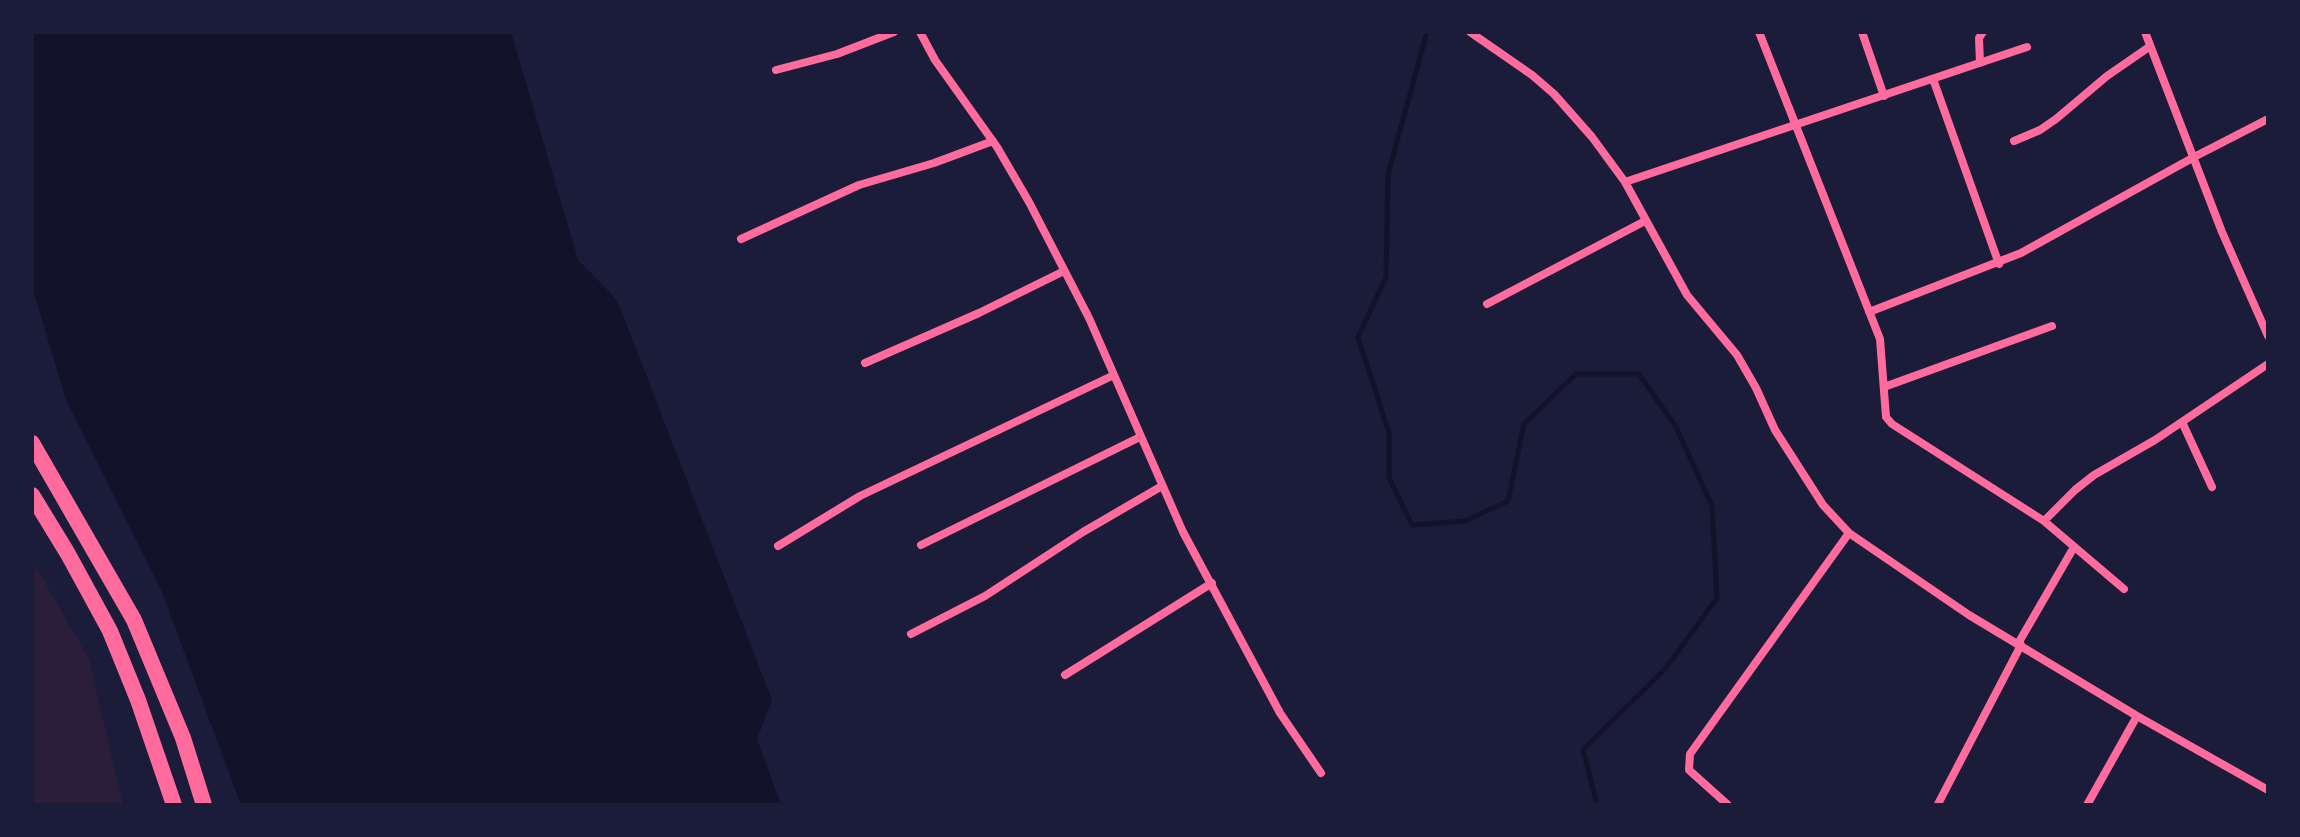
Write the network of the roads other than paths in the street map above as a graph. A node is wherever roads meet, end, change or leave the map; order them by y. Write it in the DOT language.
graph roads {
  1 [pos="894,32"];
  2 [pos="920,32"];
  3 [pos="1470,32"];
  4 [pos="1759,32"];
  5 [pos="1862,32"];
  6 [pos="2145,32"];
  7 [pos="1979,34"];
  8 [pos="2027,47"];
  9 [pos="2149,47"];
  10 [pos="1980,63"];
  11 [pos="776,70"];
  12 [pos="1933,79"];
  13 [pos="1884,96"];
  14 [pos="2268,119"];
  15 [pos="1795,123"];
  16 [pos="993,141"];
  17 [pos="2014,141"];
  18 [pos="2194,159"];
  19 [pos="1625,182"];
  20 [pos="1645,221"];
  21 [pos="741,239"];
  22 [pos="1999,264"];
  23 [pos="1064,271"];
  24 [pos="1487,304"];
  25 [pos="1869,312"];
  26 [pos="2052,326"];
  27 [pos="2268,336"];
  28 [pos="865,363"];
  29 [pos="2268,364"];
  30 [pos="1114,375"];
  31 [pos="1884,387"];
  32 [pos="2182,422"];
  33 [pos="1140,437"];
  34 [pos="32,443"];
  35 [pos="1162,486"];
  36 [pos="2212,487"];
  37 [pos="32,495"];
  38 [pos="2044,521"];
  39 [pos="1849,533"];
  40 [pos="921,545"];
  41 [pos="778,546"];
  42 [pos="2074,547"];
  43 [pos="1212,583"];
  44 [pos="2124,589"];
  45 [pos="911,634"];
  46 [pos="2021,645"];
  47 [pos="1065,675"];
  48 [pos="2137,716"];
  49 [pos="1321,773"];
  50 [pos="2267,787"];
  51 [pos="1938,804"];
  52 [pos="174,805"];
  53 [pos="204,805"];
  54 [pos="1728,805"];
  55 [pos="2087,805"];
  1 -- 11 [label="street"];
  2 -- 16 [label="street"];
  3 -- 19 [label="street"];
  4 -- 15 [label="street"];
  5 -- 13 [label="street"];
  6 -- 9 [label="street"];
  7 -- 10 [label="street"];
  8 -- 10 [label="street"];
  9 -- 17 [label="street"];
  9 -- 18 [label="street"];
  10 -- 12 [label="street"];
  12 -- 13 [label="street"];
  12 -- 22 [label="street"];
  13 -- 15 [label="street"];
  14 -- 18 [label="street"];
  15 -- 19 [label="street"];
  15 -- 25 [label="street"];
  16 -- 21 [label="street"];
  16 -- 23 [label="street"];
  18 -- 22 [label="street"];
  18 -- 27 [label="street"];
  19 -- 20 [label="street"];
  20 -- 24 [label="street"];
  20 -- 39 [label="street"];
  22 -- 25 [label="street"];
  23 -- 28 [label="street"];
  23 -- 30 [label="street"];
  25 -- 31 [label="street"];
  26 -- 31 [label="street"];
  29 -- 32 [label="street"];
  30 -- 33 [label="street"];
  30 -- 41 [label="street"];
  31 -- 38 [label="street"];
  32 -- 36 [label="street"];
  32 -- 38 [label="street"];
  33 -- 35 [label="street"];
  33 -- 40 [label="street"];
  34 -- 53 [label="highway"];
  35 -- 43 [label="street"];
  35 -- 45 [label="street"];
  37 -- 52 [label="highway"];
  38 -- 42 [label="street"];
  39 -- 46 [label="street"];
  39 -- 54 [label="street"];
  42 -- 44 [label="street"];
  42 -- 46 [label="street"];
  43 -- 47 [label="street"];
  43 -- 49 [label="street"];
  46 -- 48 [label="street"];
  46 -- 51 [label="street"];
  48 -- 50 [label="street"];
  48 -- 55 [label="street"];
}
